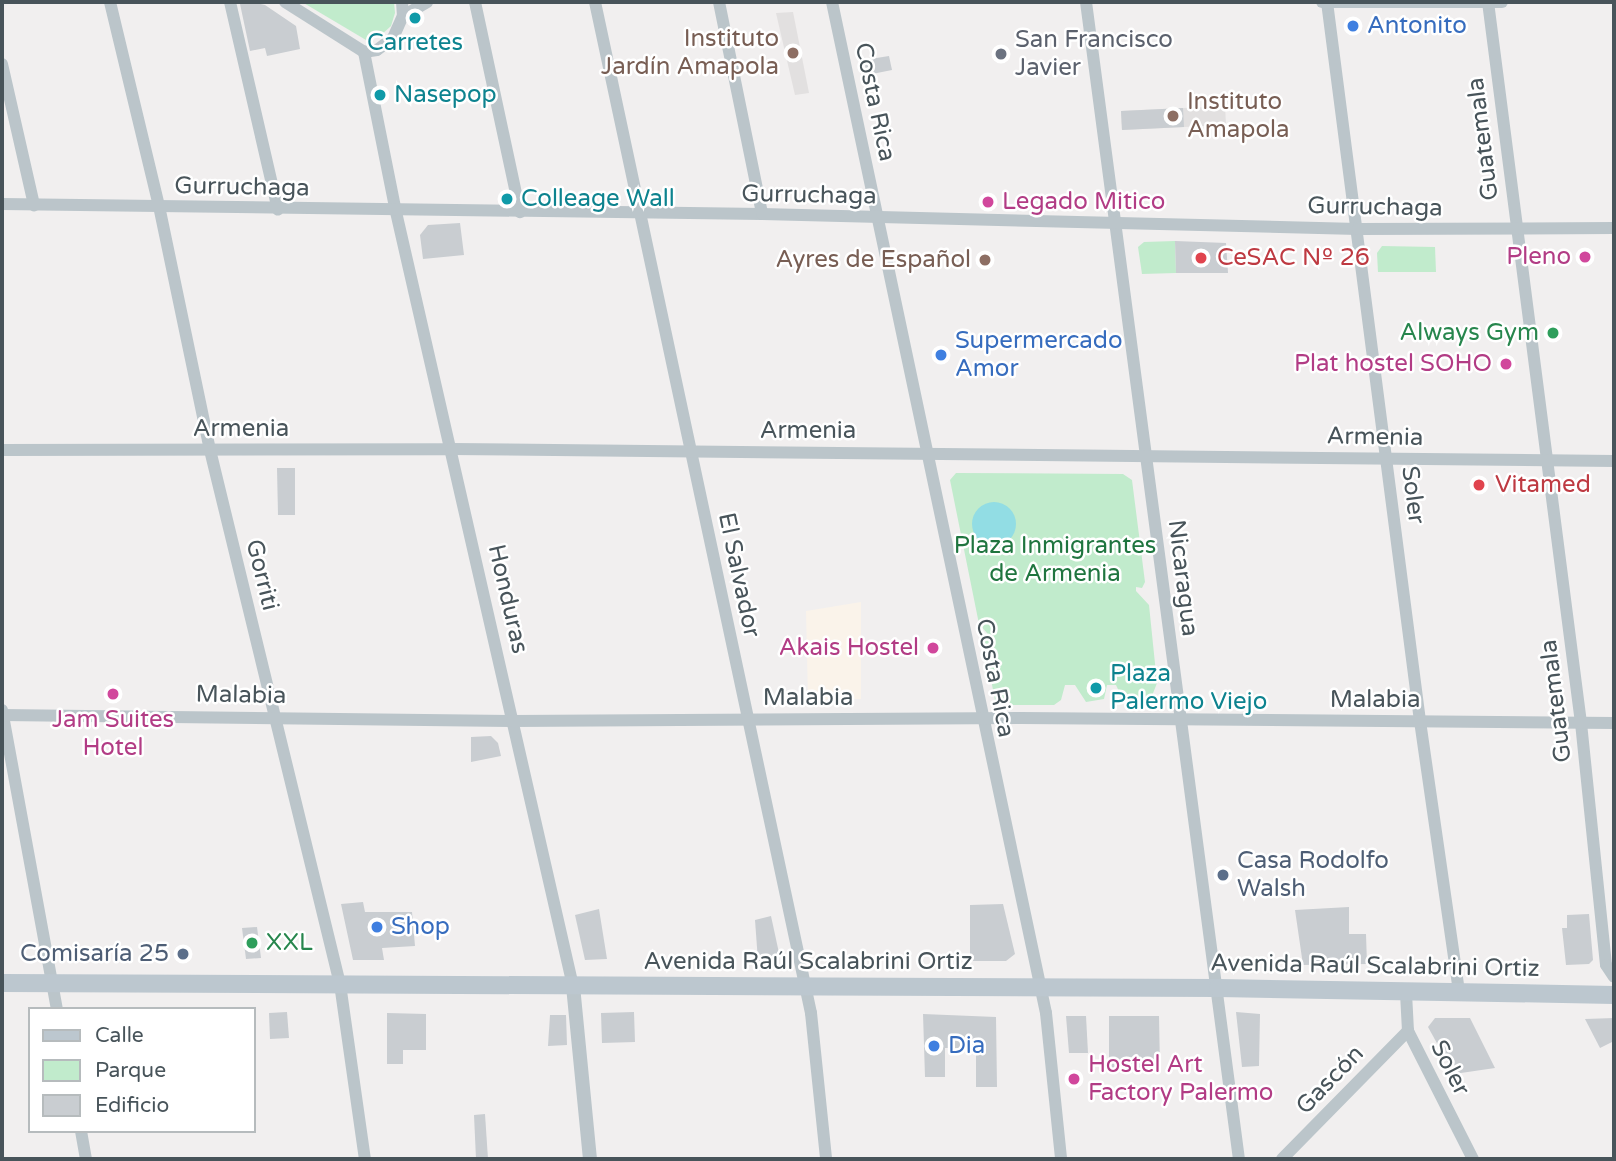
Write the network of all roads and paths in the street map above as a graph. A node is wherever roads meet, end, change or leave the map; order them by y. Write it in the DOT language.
graph roads {
  1 [pos="110,2"];
  2 [pos="230,2"];
  3 [pos="285,2"];
  4 [pos="402,2"];
  5 [pos="428,2"];
  6 [pos="475,2"];
  7 [pos="595,2"];
  8 [pos="719,2"];
  9 [pos="832,2"];
  10 [pos="1086,2"];
  11 [pos="1322,2"];
  12 [pos="1327,2"];
  13 [pos="1488,2"];
  14 [pos="1502,2"];
  15 [pos="403,16"];
  16 [pos="365,52"];
  17 [pos="2,64"];
  18 [pos="2,204"];
  19 [pos="34,205"];
  20 [pos="159,206"];
  21 [pos="278,210"];
  22 [pos="396,212"];
  23 [pos="520,212"];
  24 [pos="641,214"];
  25 [pos="762,214"];
  26 [pos="879,218"];
  27 [pos="1117,223"];
  28 [pos="1614,228"];
  29 [pos="1358,229"];
  30 [pos="1516,231"];
  31 [pos="451,449"];
  32 [pos="2,450"];
  33 [pos="210,450"];
  34 [pos="691,451"];
  35 [pos="928,454"];
  36 [pos="1146,455"];
  37 [pos="1387,458"];
  38 [pos="1547,459"];
  39 [pos="1614,461"];
  40 [pos="2,712"];
  41 [pos="276,716"];
  42 [pos="749,719"];
  43 [pos="982,719"];
  44 [pos="1180,720"];
  45 [pos="512,721"];
  46 [pos="1420,721"];
  47 [pos="1581,723"];
  48 [pos="1614,723"];
  49 [pos="1614,977"];
  50 [pos="2,983"];
  51 [pos="51,983"];
  52 [pos="340,984"];
  53 [pos="806,985"];
  54 [pos="573,986"];
  55 [pos="1218,988"];
  56 [pos="1041,989"];
  57 [pos="1460,992"];
  58 [pos="1406,993"];
  59 [pos="1614,995"];
  60 [pos="57,1007"];
  61 [pos="1408,1031"];
  62 [pos="81,1133"];
  63 [pos="86,1159"];
  64 [pos="365,1159"];
  65 [pos="590,1159"];
  66 [pos="826,1159"];
  67 [pos="1061,1159"];
  68 [pos="1239,1159"];
  69 [pos="1282,1159"];
  70 [pos="1473,1159"];
  1 -- 20 [label="street, Gorriti"];
  2 -- 21 [label="street"];
  3 -- 16 [label="street"];
  4 -- 15 [label="street"];
  5 -- 15 [label="street"];
  6 -- 23 [label="street"];
  7 -- 24 [label="street, El Salvador"];
  8 -- 25 [label="street"];
  9 -- 26 [label="street, Costa Rica"];
  10 -- 27 [label="street, Nicaragua"];
  11 -- 12 [label="street"];
  12 -- 13 [label="street"];
  12 -- 29 [label="street, Soler"];
  13 -- 14 [label="street"];
  13 -- 30 [label="street, Guatemala"];
  15 -- 16 [label="street"];
  16 -- 22 [label="street, Honduras"];
  17 -- 19 [label="street"];
  18 -- 19 [label="street, Gurruchaga"];
  19 -- 20 [label="street, Gurruchaga"];
  20 -- 21 [label="street, Gurruchaga"];
  20 -- 33 [label="street, Gorriti"];
  21 -- 22 [label="street, Gurruchaga"];
  22 -- 23 [label="street, Gurruchaga"];
  22 -- 31 [label="street, Honduras"];
  23 -- 24 [label="street, Gurruchaga"];
  24 -- 25 [label="street, Gurruchaga"];
  24 -- 34 [label="street, El Salvador"];
  25 -- 26 [label="street, Gurruchaga"];
  26 -- 27 [label="street, Gurruchaga"];
  26 -- 35 [label="street, Costa Rica"];
  27 -- 29 [label="street, Gurruchaga"];
  27 -- 36 [label="street, Nicaragua"];
  28 -- 30 [label="street, Gurruchaga"];
  29 -- 30 [label="street, Gurruchaga"];
  29 -- 37 [label="street, Soler"];
  30 -- 38 [label="street, Guatemala"];
  31 -- 33 [label="street, Armenia"];
  31 -- 34 [label="street, Armenia"];
  31 -- 45 [label="street, Honduras"];
  32 -- 33 [label="street, Armenia"];
  33 -- 41 [label="street, Gorriti"];
  34 -- 35 [label="street, Armenia"];
  34 -- 42 [label="street, El Salvador"];
  35 -- 36 [label="street, Armenia"];
  35 -- 43 [label="street, Costa Rica"];
  36 -- 37 [label="street, Armenia"];
  36 -- 44 [label="street, Nicaragua"];
  37 -- 38 [label="street, Armenia"];
  37 -- 46 [label="street, Soler"];
  38 -- 39 [label="street, Armenia"];
  38 -- 47 [label="street, Guatemala"];
  40 -- 41 [label="street, Malabia"];
  40 -- 51 [label="street"];
  41 -- 45 [label="street, Malabia"];
  41 -- 52 [label="street, Gorriti"];
  42 -- 43 [label="street, Malabia"];
  42 -- 45 [label="street, Malabia"];
  42 -- 53 [label="street, El Salvador"];
  43 -- 44 [label="street, Malabia"];
  43 -- 56 [label="street, Costa Rica"];
  44 -- 46 [label="street, Malabia"];
  44 -- 55 [label="street, Nicaragua"];
  45 -- 54 [label="street, Honduras"];
  46 -- 47 [label="street, Malabia"];
  46 -- 57 [label="street, Soler"];
  47 -- 48 [label="street, Malabia"];
  47 -- 49 [label="street, Guatemala"];
  50 -- 51 [label="main road, Avenida Raúl Scalabrini Ortiz"];
  51 -- 52 [label="main road, Avenida Raúl Scalabrini Ortiz"];
  51 -- 60 [label="street"];
  52 -- 54 [label="main road, Avenida Raúl Scalabrini Ortiz"];
  52 -- 64 [label="street, Gorriti"];
  53 -- 54 [label="main road, Avenida Raúl Scalabrini Ortiz"];
  53 -- 56 [label="main road, Avenida Raúl Scalabrini Ortiz"];
  53 -- 66 [label="street, El Salvador"];
  54 -- 65 [label="street, Honduras"];
  55 -- 56 [label="main road, Avenida Raúl Scalabrini Ortiz"];
  55 -- 58 [label="main road, Avenida Raúl Scalabrini Ortiz"];
  55 -- 68 [label="street, Nicaragua"];
  56 -- 67 [label="street, Costa Rica"];
  57 -- 58 [label="main road, Avenida Raúl Scalabrini Ortiz"];
  57 -- 59 [label="main road, Avenida Raúl Scalabrini Ortiz"];
  58 -- 61 [label="street, Soler"];
  61 -- 69 [label="street, Gascón"];
  61 -- 70 [label="street, Soler"];
  62 -- 63 [label="street"];
}
